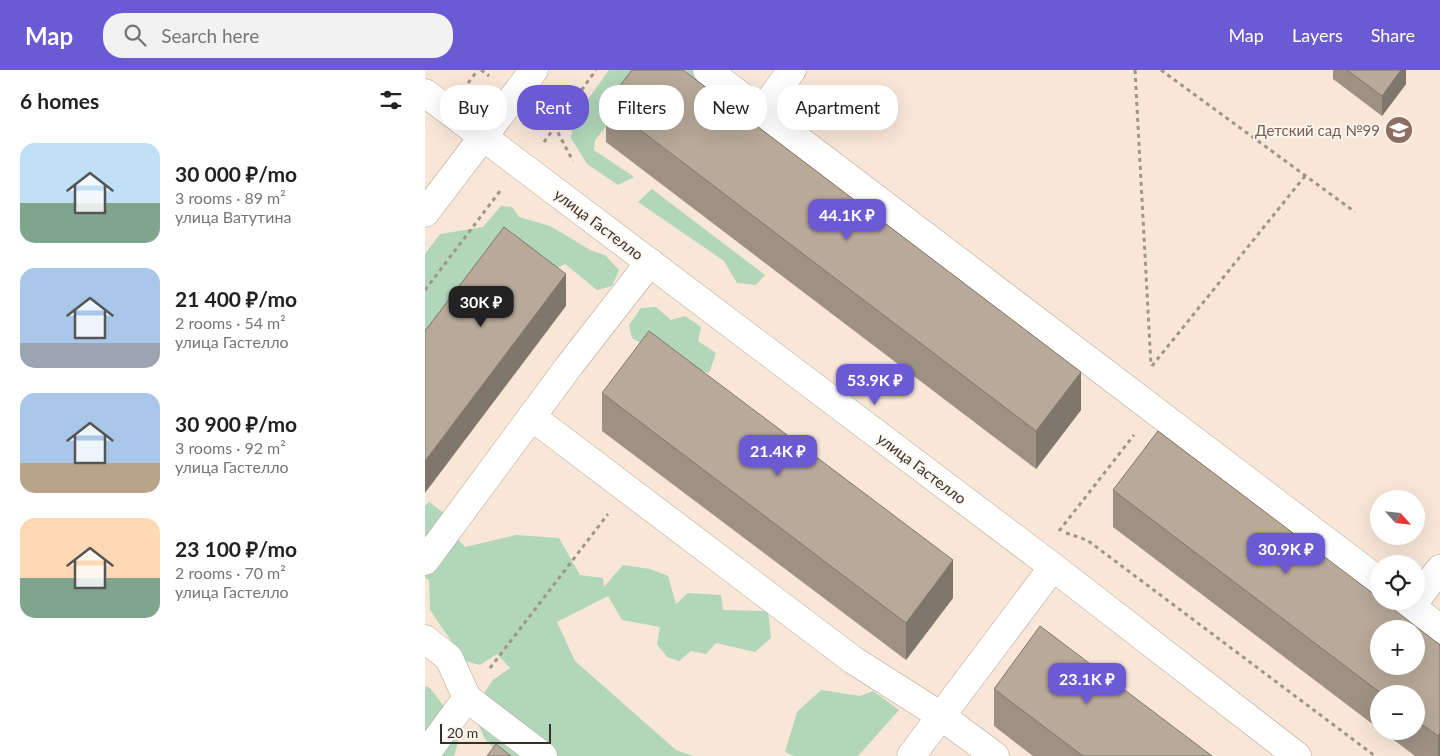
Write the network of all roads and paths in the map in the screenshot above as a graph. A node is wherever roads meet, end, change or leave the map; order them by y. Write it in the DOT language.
graph roads {
  1 [pos="534,70"];
  2 [pos="707,70"];
  3 [pos="792,70"];
  4 [pos="1135,70"];
  5 [pos="1161,70"];
  6 [pos="726,85"];
  7 [pos="425,93"];
  8 [pos="515,95"];
  9 [pos="767,104"];
  10 [pos="767,117"];
  11 [pos="483,137"];
  12 [pos="575,166"];
  13 [pos="1305,176"];
  14 [pos="1355,212"];
  15 [pos="425,213"];
  16 [pos="650,262"];
  17 [pos="1151,366"];
  18 [pos="1154,410"];
  19 [pos="532,418"];
  20 [pos="627,489"];
  21 [pos="1051,525"];
  22 [pos="1059,531"];
  23 [pos="425,561"];
  24 [pos="1046,562"];
  25 [pos="1440,569"];
  26 [pos="1370,574"];
  27 [pos="1425,587"];
  28 [pos="1420,610"];
  29 [pos="1440,629"];
  30 [pos="425,639"];
  31 [pos="467,698"];
  32 [pos="941,716"];
  33 [pos="425,755"];
  34 [pos="543,756"];
  35 [pos="911,756"];
  36 [pos="995,756"];
  37 [pos="1297,756"];
  38 [pos="1375,756"];
  1 -- 8 [label="street"];
  2 -- 6 [label="street"];
  3 -- 9 [label="street"];
  4 -- 17 [label="path"];
  5 -- 13 [label="path"];
  7 -- 11 [label="street, улица Гастелло"];
  8 -- 11 [label="street"];
  8 -- 12 [label="path"];
  10 -- 18 [label="street"];
  11 -- 15 [label="street"];
  11 -- 16 [label="street, улица Гастелло"];
  13 -- 14 [label="path"];
  13 -- 17 [label="path"];
  16 -- 19 [label="street"];
  16 -- 24 [label="street, улица Гастелло"];
  17 -- 18 [label="path"];
  18 -- 22 [label="path"];
  18 -- 26 [label="street"];
  19 -- 20 [label="street"];
  19 -- 23 [label="street"];
  20 -- 31 [label="path"];
  20 -- 32 [label="street"];
  21 -- 22 [label="path"];
  22 -- 24 [label="path"];
  22 -- 38 [label="path"];
  24 -- 32 [label="street"];
  24 -- 37 [label="street, улица Гастелло"];
  25 -- 27 [label="street"];
  28 -- 29 [label="street"];
  30 -- 31 [label="street"];
  31 -- 33 [label="street"];
  31 -- 34 [label="street"];
  32 -- 35 [label="street"];
  32 -- 36 [label="street"];
}
